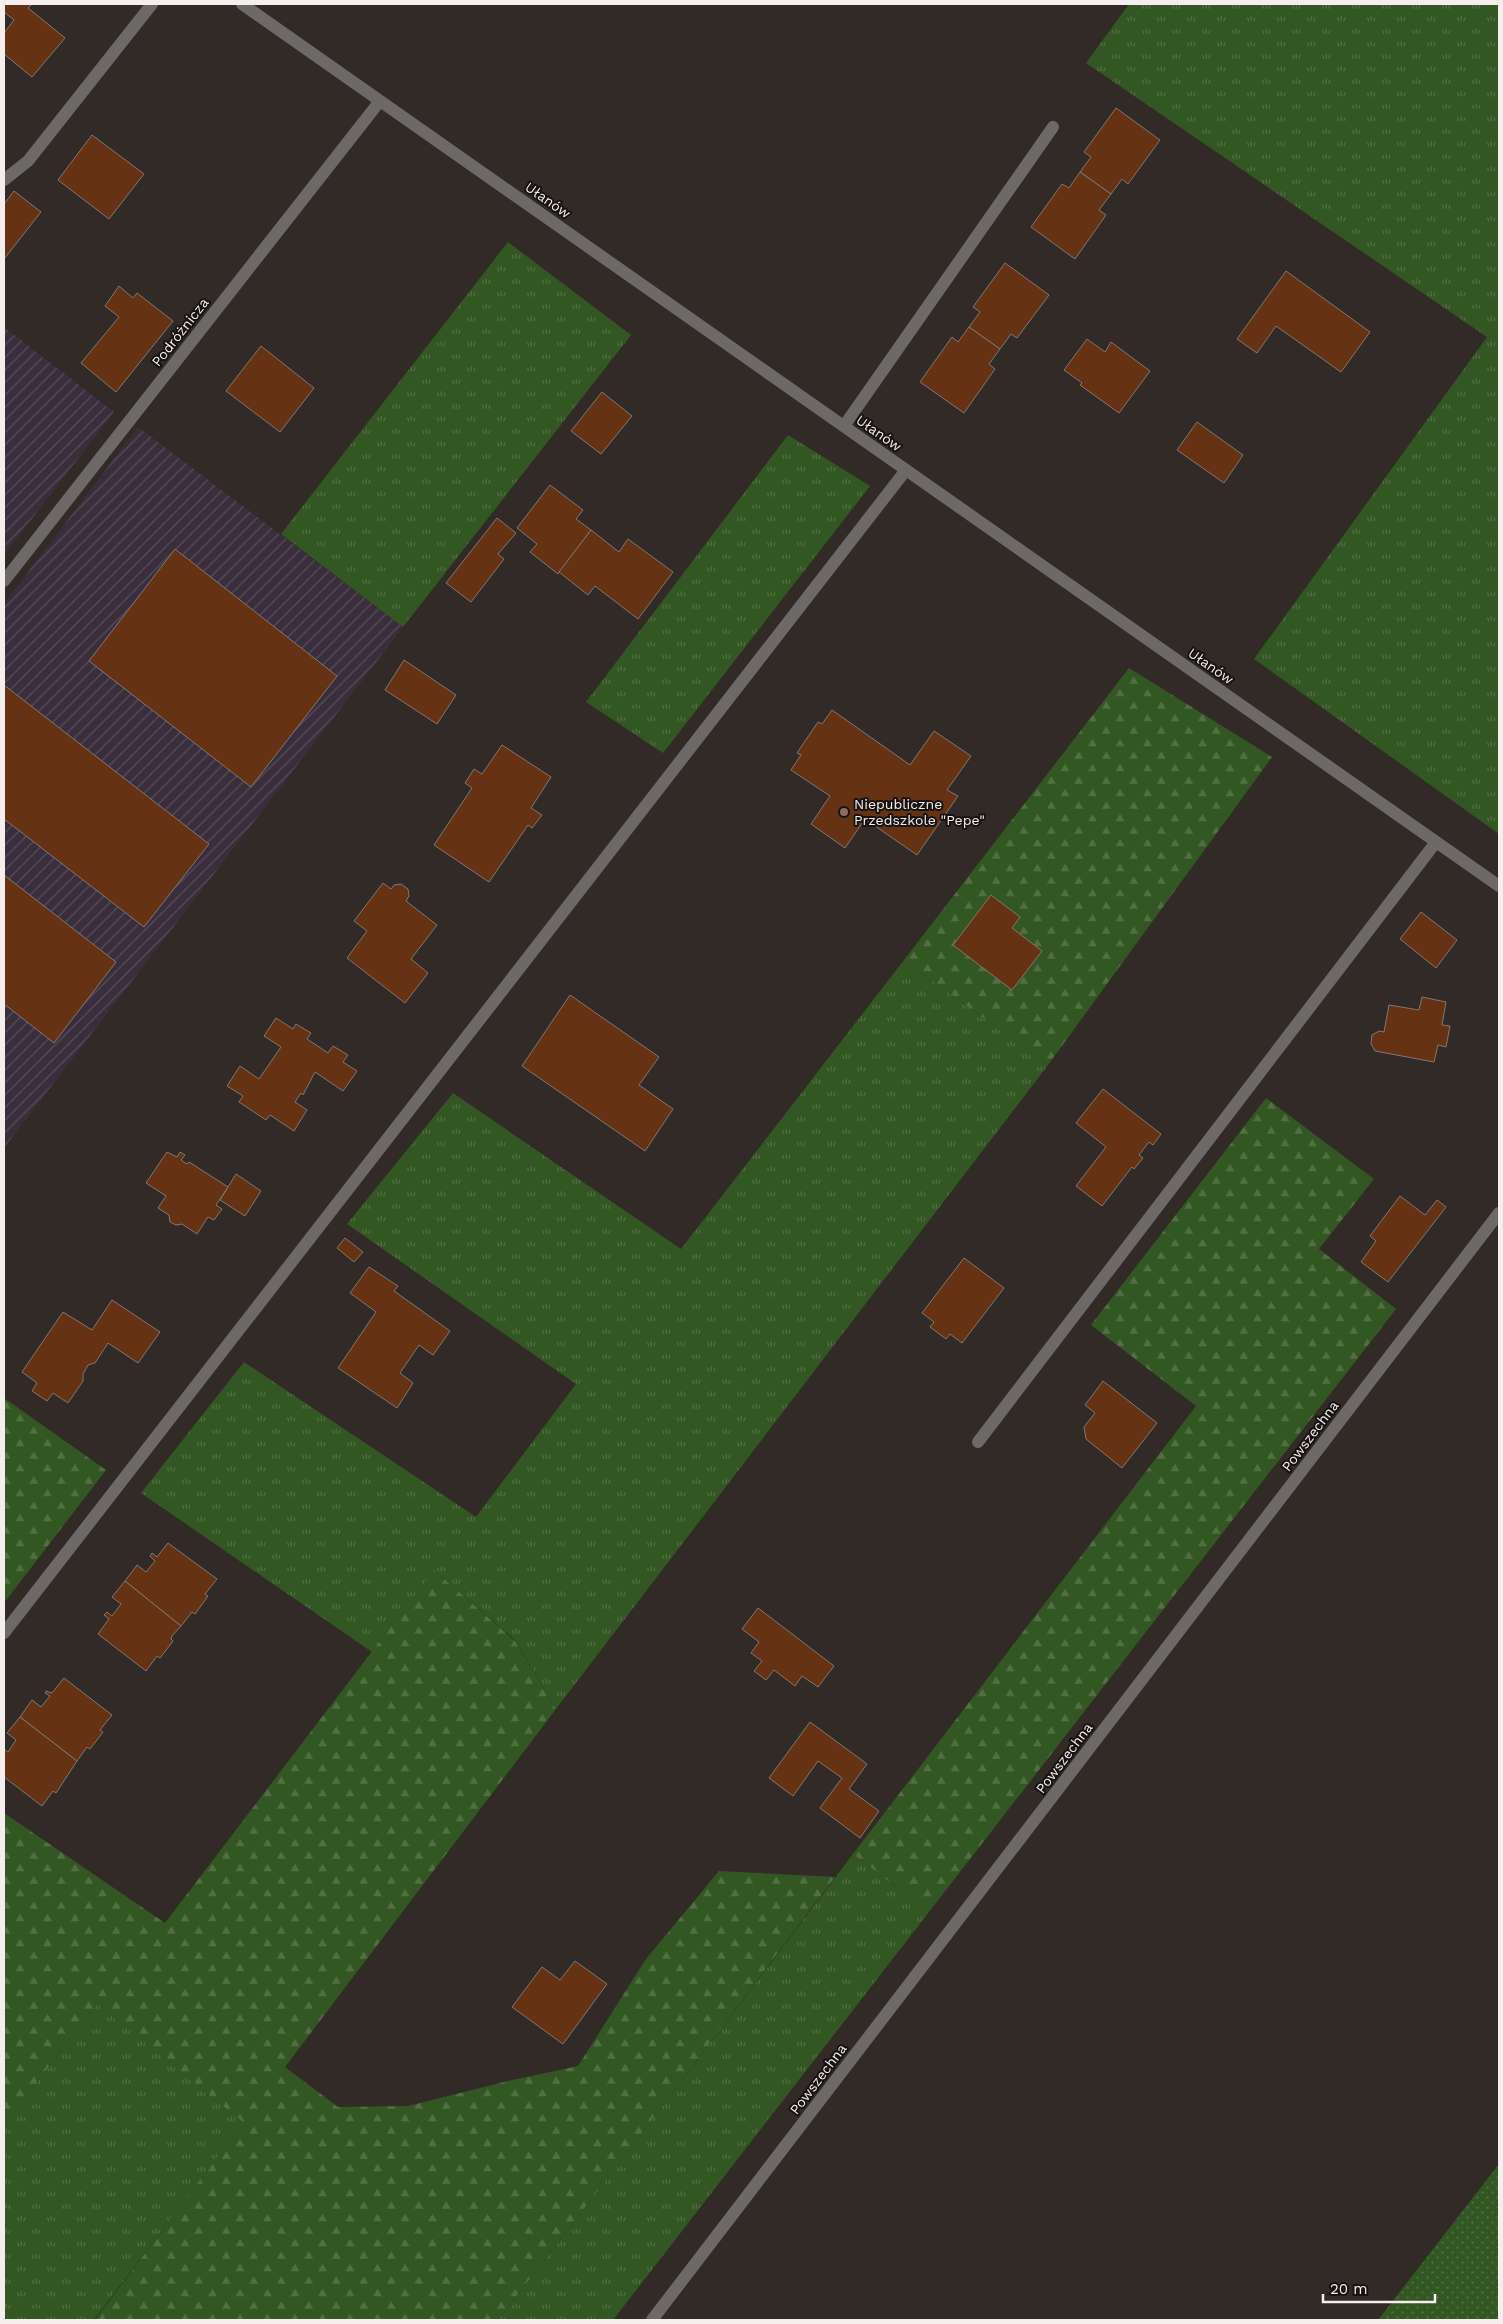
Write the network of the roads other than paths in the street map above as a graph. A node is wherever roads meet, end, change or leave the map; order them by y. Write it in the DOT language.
graph roads {
  1 [pos="152,4"];
  2 [pos="242,4"];
  3 [pos="380,101"];
  4 [pos="1054,128"];
  5 [pos="4,180"];
  6 [pos="844,426"];
  7 [pos="906,470"];
  8 [pos="4,582"];
  9 [pos="1436,842"];
  10 [pos="1499,886"];
  11 [pos="1499,1213"];
  12 [pos="978,1442"];
  13 [pos="4,1633"];
  14 [pos="652,2320"];
  1 -- 5 [label="street"];
  2 -- 3 [label="street, Ułanów"];
  3 -- 6 [label="street, Ułanów"];
  3 -- 8 [label="street, Podróżnicza"];
  4 -- 6 [label="street"];
  6 -- 7 [label="street, Ułanów"];
  7 -- 9 [label="street, Ułanów"];
  7 -- 13 [label="street"];
  9 -- 10 [label="street, Ułanów"];
  9 -- 12 [label="street"];
  11 -- 14 [label="street, Powszechna"];
}
